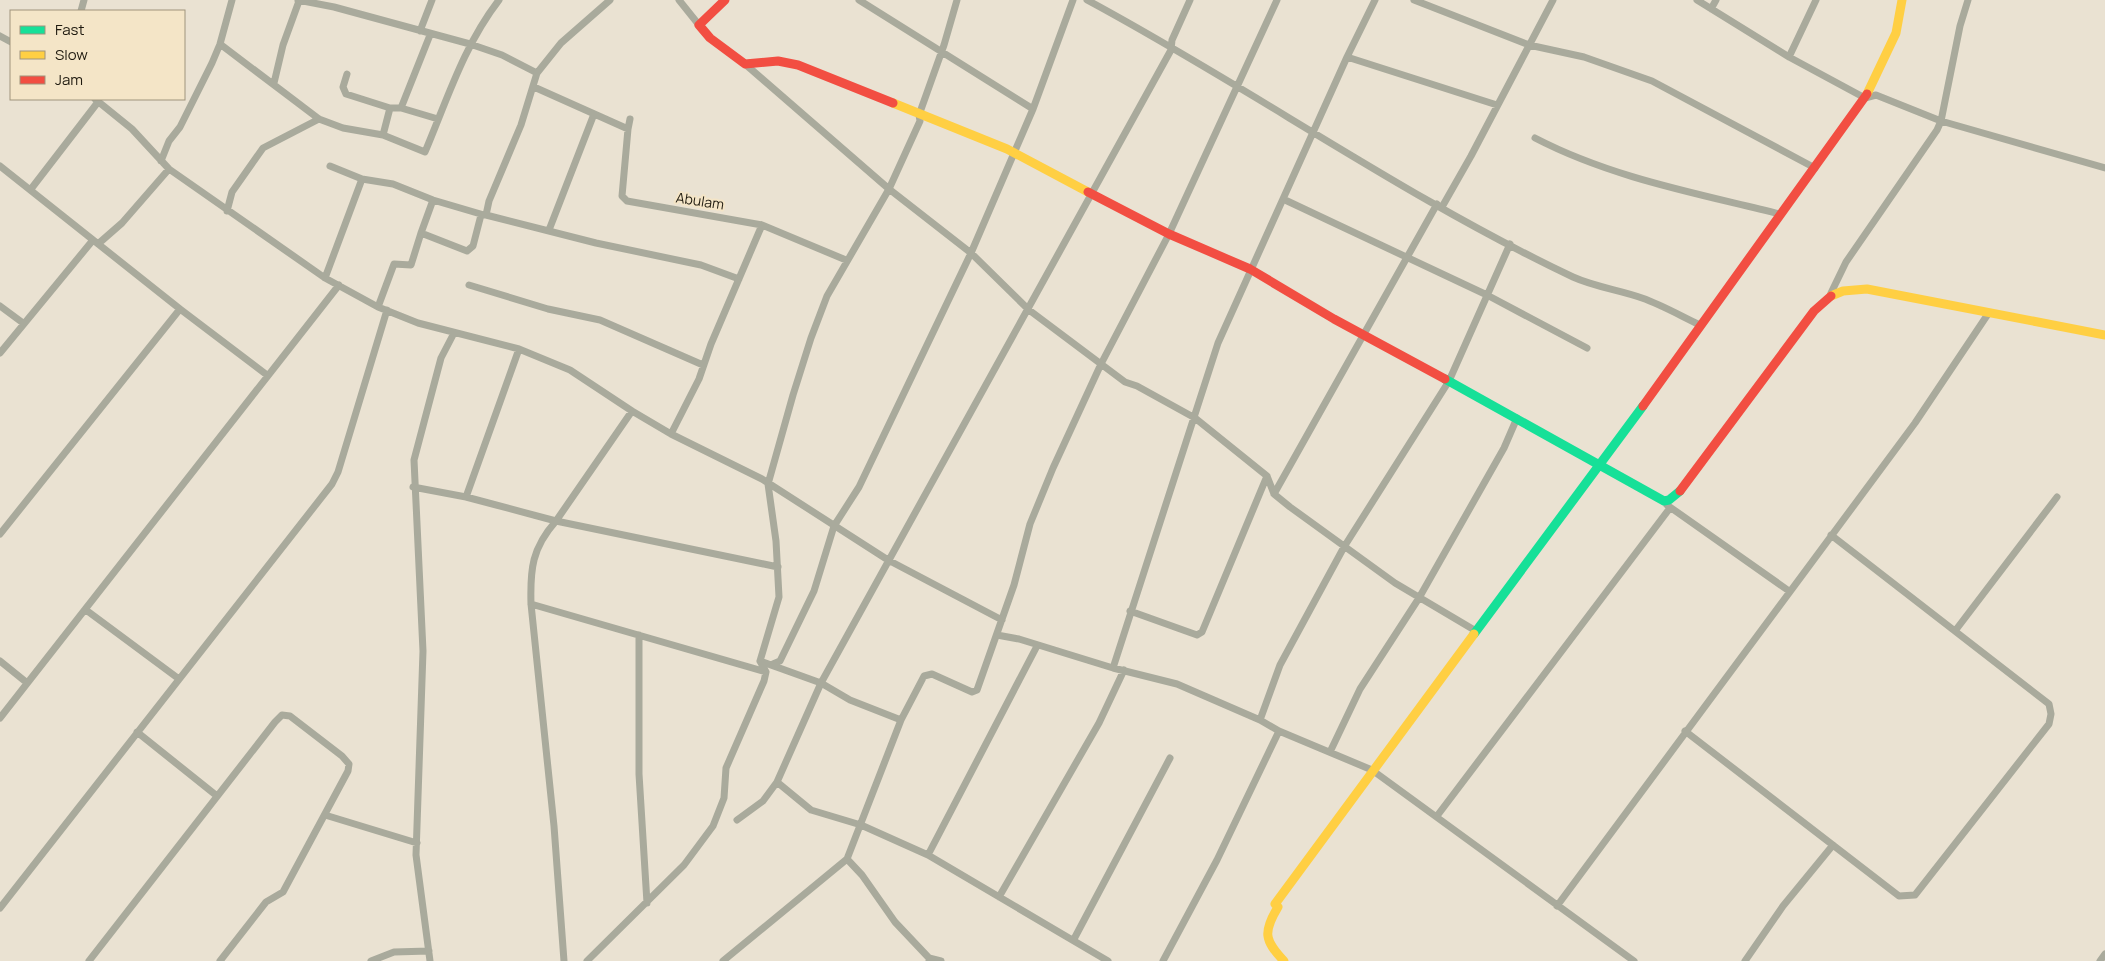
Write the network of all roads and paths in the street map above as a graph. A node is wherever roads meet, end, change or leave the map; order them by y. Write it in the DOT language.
graph roads {
  1 [pos="232,0"];
  2 [pos="298,0"];
  3 [pos="432,0"];
  4 [pos="499,0"];
  5 [pos="610,0"];
  6 [pos="679,0"];
  7 [pos="725,0"];
  8 [pos="859,0"];
  9 [pos="956,0"];
  10 [pos="1073,0"];
  11 [pos="1087,0"];
  12 [pos="1190,0"];
  13 [pos="1277,0"];
  14 [pos="1375,0"];
  15 [pos="1414,0"];
  16 [pos="1553,0"];
  17 [pos="1697,0"];
  18 [pos="1716,0"];
  19 [pos="1816,0"];
  20 [pos="1902,0"];
  21 [pos="1968,0"];
  22 [pos="1711,9"];
  23 [pos="699,25"];
  24 [pos="420,31"];
  25 [pos="430,34"];
  26 [pos="220,44"];
  27 [pos="470,44"];
  28 [pos="1529,45"];
  29 [pos="1172,46"];
  30 [pos="942,51"];
  31 [pos="1347,57"];
  32 [pos="1790,57"];
  33 [pos="745,64"];
  34 [pos="537,73"];
  35 [pos="347,74"];
  36 [pos="274,84"];
  37 [pos="534,86"];
  38 [pos="1236,86"];
  39 [pos="1864,98"];
  40 [pos="97,100"];
  41 [pos="1497,105"];
  42 [pos="390,108"];
  43 [pos="401,108"];
  44 [pos="1033,109"];
  45 [pos="594,114"];
  46 [pos="919,115"];
  47 [pos="319,119"];
  48 [pos="630,119"];
  49 [pos="438,120"];
  50 [pos="1941,121"];
  51 [pos="628,129"];
  52 [pos="1312,132"];
  53 [pos="382,135"];
  54 [pos="1535,138"];
  55 [pos="1015,153"];
  56 [pos="162,161"];
  57 [pos="0,166"];
  58 [pos="330,166"];
  59 [pos="1815,168"];
  60 [pos="2105,168"];
  61 [pos="169,169"];
  62 [pos="362,179"];
  63 [pos="31,189"];
  64 [pos="889,189"];
  65 [pos="1094,193"];
  66 [pos="1282,199"];
  67 [pos="433,200"];
  68 [pos="1439,206"];
  69 [pos="227,211"];
  70 [pos="1780,214"];
  71 [pos="484,215"];
  72 [pos="762,225"];
  73 [pos="549,230"];
  74 [pos="421,234"];
  75 [pos="1168,234"];
  76 [pos="96,242"];
  77 [pos="1510,244"];
  78 [pos="971,253"];
  79 [pos="1406,258"];
  80 [pos="846,260"];
  81 [pos="1250,269"];
  82 [pos="325,278"];
  83 [pos="739,279"];
  84 [pos="339,285"];
  85 [pos="469,285"];
  86 [pos="1831,293"];
  87 [pos="1486,295"];
  88 [pos="0,306"];
  89 [pos="378,307"];
  90 [pos="180,309"];
  91 [pos="387,310"];
  92 [pos="1029,310"];
  93 [pos="1988,314"];
  94 [pos="23,323"];
  95 [pos="1700,325"];
  96 [pos="454,333"];
  97 [pos="2105,335"];
  98 [pos="1364,336"];
  99 [pos="1587,348"];
  100 [pos="519,349"];
  101 [pos="0,353"];
  102 [pos="1101,364"];
  103 [pos="703,365"];
  104 [pos="267,375"];
  105 [pos="1449,381"];
  106 [pos="632,411"];
  107 [pos="1194,418"];
  108 [pos="1517,418"];
  109 [pos="671,434"];
  110 [pos="1600,467"];
  111 [pos="1267,476"];
  112 [pos="768,484"];
  113 [pos="413,487"];
  114 [pos="1274,494"];
  115 [pos="466,497"];
  116 [pos="2057,497"];
  117 [pos="1667,504"];
  118 [pos="556,521"];
  119 [pos="834,526"];
  120 [pos="0,534"];
  121 [pos="1831,535"];
  122 [pos="1344,547"];
  123 [pos="888,560"];
  124 [pos="778,567"];
  125 [pos="1789,591"];
  126 [pos="1419,598"];
  127 [pos="531,604"];
  128 [pos="86,610"];
  129 [pos="1130,611"];
  130 [pos="1002,620"];
  131 [pos="1476,631"];
  132 [pos="1956,632"];
  133 [pos="639,634"];
  134 [pos="997,635"];
  135 [pos="1037,646"];
  136 [pos="0,661"];
  137 [pos="760,661"];
  138 [pos="772,664"];
  139 [pos="1113,668"];
  140 [pos="1124,670"];
  141 [pos="766,672"];
  142 [pos="179,679"];
  143 [pos="26,682"];
  144 [pos="821,683"];
  145 [pos="0,718"];
  146 [pos="901,720"];
  147 [pos="1260,720"];
  148 [pos="1280,731"];
  149 [pos="1685,731"];
  150 [pos="137,732"];
  151 [pos="1330,752"];
  152 [pos="1170,758"];
  153 [pos="1372,770"];
  154 [pos="777,782"];
  155 [pos="218,796"];
  156 [pos="325,815"];
  157 [pos="1437,816"];
  158 [pos="737,820"];
  159 [pos="861,825"];
  160 [pos="417,843"];
  161 [pos="1833,845"];
  162 [pos="928,855"];
  163 [pos="847,858"];
  164 [pos="999,897"];
  165 [pos="647,903"];
  166 [pos="1557,906"];
  167 [pos="0,908"];
  168 [pos="1074,939"];
  169 [pos="429,951"];
  170 [pos="2105,954"];
  171 [pos="929,959"];
  172 [pos="727,960"];
  173 [pos="89,961"];
  174 [pos="220,961"];
  175 [pos="371,961"];
  176 [pos="430,961"];
  177 [pos="564,961"];
  178 [pos="586,961"];
  179 [pos="941,961"];
  180 [pos="1108,961"];
  181 [pos="1162,961"];
  182 [pos="1284,961"];
  183 [pos="1634,961"];
  184 [pos="1745,961"];
  185 [pos="2100,961"];
  1 -- 26 [label="street"];
  2 -- 24 [label="street"];
  2 -- 36 [label="street"];
  3 -- 24 [label="street"];
  4 -- 27 [label="street"];
  5 -- 34 [label="street"];
  6 -- 23 [label="street"];
  7 -- 23 [label="street"];
  8 -- 30 [label="street"];
  9 -- 30 [label="street"];
  10 -- 44 [label="street"];
  11 -- 29 [label="street"];
  12 -- 29 [label="street"];
  13 -- 38 [label="street"];
  14 -- 31 [label="street"];
  15 -- 28 [label="street"];
  16 -- 28 [label="street"];
  17 -- 22 [label="street"];
  18 -- 22 [label="street"];
  19 -- 32 [label="street"];
  20 -- 39 [label="street"];
  21 -- 50 [label="street"];
  22 -- 32 [label="street"];
  23 -- 33 [label="street"];
  24 -- 25 [label="street"];
  25 -- 27 [label="street"];
  25 -- 43 [label="street"];
  26 -- 36 [label="street"];
  26 -- 56 [label="street"];
  27 -- 34 [label="street"];
  27 -- 49 [label="street"];
  28 -- 41 [label="street"];
  28 -- 59 [label="street"];
  29 -- 38 [label="street"];
  29 -- 65 [label="street"];
  30 -- 44 [label="street"];
  30 -- 46 [label="street"];
  31 -- 41 [label="street"];
  31 -- 52 [label="street"];
  32 -- 39 [label="street"];
  33 -- 46 [label="street"];
  33 -- 64 [label="street"];
  34 -- 37 [label="street"];
  35 -- 42 [label="street"];
  36 -- 47 [label="street"];
  37 -- 45 [label="street"];
  37 -- 71 [label="street"];
  38 -- 52 [label="street"];
  38 -- 75 [label="street"];
  39 -- 50 [label="street"];
  39 -- 59 [label="street"];
  40 -- 56 [label="street"];
  40 -- 63 [label="street"];
  41 -- 68 [label="street"];
  42 -- 43 [label="street"];
  42 -- 53 [label="street"];
  43 -- 49 [label="street"];
  44 -- 55 [label="street"];
  45 -- 51 [label="street"];
  45 -- 73 [label="street"];
  46 -- 55 [label="street"];
  46 -- 64 [label="street"];
  47 -- 53 [label="street"];
  47 -- 69 [label="street"];
  48 -- 51 [label="street"];
  49 -- 53 [label="street"];
  50 -- 60 [label="street"];
  50 -- 86 [label="street"];
  51 -- 72 [label="street, Abulam"];
  52 -- 66 [label="street"];
  52 -- 68 [label="street"];
  54 -- 70 [label="street"];
  55 -- 65 [label="street"];
  55 -- 78 [label="street"];
  56 -- 61 [label="street"];
  57 -- 63 [label="street"];
  58 -- 62 [label="street"];
  59 -- 70 [label="street"];
  61 -- 69 [label="street"];
  61 -- 76 [label="street"];
  62 -- 67 [label="street"];
  62 -- 82 [label="street"];
  63 -- 76 [label="street"];
  64 -- 78 [label="street"];
  64 -- 80 [label="street"];
  65 -- 75 [label="street"];
  65 -- 92 [label="street"];
  66 -- 79 [label="street"];
  66 -- 81 [label="street"];
  67 -- 71 [label="street"];
  67 -- 74 [label="street"];
  68 -- 77 [label="street"];
  68 -- 79 [label="street"];
  69 -- 82 [label="street"];
  70 -- 95 [label="street"];
  71 -- 73 [label="street"];
  71 -- 74 [label="street"];
  72 -- 80 [label="street, Abulam"];
  72 -- 83 [label="street"];
  73 -- 83 [label="street"];
  74 -- 89 [label="street"];
  75 -- 81 [label="street"];
  75 -- 102 [label="street"];
  76 -- 90 [label="street"];
  76 -- 94 [label="street"];
  77 -- 87 [label="street"];
  77 -- 95 [label="street"];
  78 -- 92 [label="street"];
  78 -- 119 [label="street"];
  79 -- 87 [label="street"];
  79 -- 98 [label="street"];
  80 -- 112 [label="street"];
  81 -- 98 [label="street"];
  81 -- 107 [label="street"];
  82 -- 84 [label="street"];
  83 -- 103 [label="street"];
  84 -- 89 [label="street"];
  84 -- 104 [label="street"];
  85 -- 103 [label="street"];
  86 -- 93 [label="street"];
  86 -- 117 [label="street"];
  87 -- 99 [label="street"];
  87 -- 105 [label="street"];
  88 -- 94 [label="street"];
  89 -- 91 [label="street"];
  90 -- 104 [label="street"];
  90 -- 120 [label="street"];
  91 -- 96 [label="street"];
  91 -- 142 [label="street"];
  92 -- 102 [label="street"];
  92 -- 123 [label="street"];
  93 -- 97 [label="street"];
  93 -- 121 [label="street"];
  94 -- 101 [label="street"];
  95 -- 110 [label="street"];
  96 -- 100 [label="street"];
  96 -- 113 [label="street"];
  98 -- 105 [label="street"];
  98 -- 114 [label="street"];
  100 -- 106 [label="street"];
  100 -- 115 [label="street"];
  102 -- 107 [label="street"];
  102 -- 130 [label="street"];
  103 -- 109 [label="street"];
  104 -- 128 [label="street"];
  105 -- 108 [label="street"];
  105 -- 122 [label="street"];
  106 -- 109 [label="street"];
  106 -- 118 [label="street"];
  107 -- 111 [label="street"];
  107 -- 129 [label="street"];
  108 -- 110 [label="street"];
  108 -- 126 [label="street"];
  109 -- 112 [label="street"];
  110 -- 117 [label="street"];
  110 -- 131 [label="street"];
  111 -- 114 [label="street"];
  111 -- 129 [label="street"];
  112 -- 119 [label="street"];
  112 -- 124 [label="street"];
  113 -- 115 [label="street"];
  113 -- 160 [label="street"];
  114 -- 122 [label="street"];
  115 -- 118 [label="street"];
  116 -- 132 [label="street"];
  117 -- 125 [label="street"];
  117 -- 157 [label="street"];
  118 -- 124 [label="street"];
  118 -- 127 [label="street"];
  119 -- 123 [label="street"];
  119 -- 138 [label="street"];
  121 -- 125 [label="street"];
  121 -- 132 [label="street"];
  122 -- 126 [label="street"];
  122 -- 147 [label="street"];
  123 -- 130 [label="street"];
  123 -- 144 [label="street"];
  124 -- 137 [label="street"];
  125 -- 149 [label="street"];
  126 -- 131 [label="street"];
  126 -- 151 [label="street"];
  127 -- 133 [label="street"];
  127 -- 177 [label="street"];
  128 -- 142 [label="street"];
  128 -- 143 [label="street"];
  129 -- 139 [label="street"];
  130 -- 134 [label="street"];
  131 -- 153 [label="street"];
  132 -- 161 [label="street"];
  133 -- 141 [label="street"];
  133 -- 165 [label="street"];
  134 -- 135 [label="street"];
  134 -- 146 [label="street"];
  135 -- 139 [label="street"];
  135 -- 162 [label="street"];
  136 -- 143 [label="street"];
  137 -- 138 [label="street"];
  137 -- 141 [label="street"];
  138 -- 144 [label="street"];
  139 -- 140 [label="street"];
  140 -- 147 [label="street"];
  140 -- 164 [label="street"];
  141 -- 165 [label="street"];
  142 -- 150 [label="street"];
  143 -- 145 [label="street"];
  144 -- 146 [label="street"];
  144 -- 154 [label="street"];
  146 -- 159 [label="street"];
  147 -- 148 [label="street"];
  148 -- 151 [label="street"];
  148 -- 181 [label="street"];
  149 -- 161 [label="street"];
  149 -- 166 [label="street"];
  150 -- 155 [label="street"];
  150 -- 167 [label="street"];
  151 -- 153 [label="street"];
  152 -- 168 [label="street"];
  153 -- 157 [label="street"];
  153 -- 182 [label="street"];
  154 -- 158 [label="street"];
  154 -- 159 [label="street"];
  155 -- 156 [label="street"];
  155 -- 173 [label="street"];
  156 -- 160 [label="street"];
  156 -- 174 [label="street"];
  157 -- 166 [label="street"];
  159 -- 162 [label="street"];
  159 -- 163 [label="street"];
  160 -- 169 [label="street"];
  161 -- 184 [label="street"];
  162 -- 164 [label="street"];
  163 -- 171 [label="street"];
  163 -- 172 [label="street"];
  164 -- 168 [label="street"];
  165 -- 178 [label="street"];
  166 -- 183 [label="street"];
  168 -- 180 [label="street"];
  169 -- 175 [label="street"];
  169 -- 176 [label="street"];
  170 -- 185 [label="street"];
  171 -- 179 [label="street"];
}
